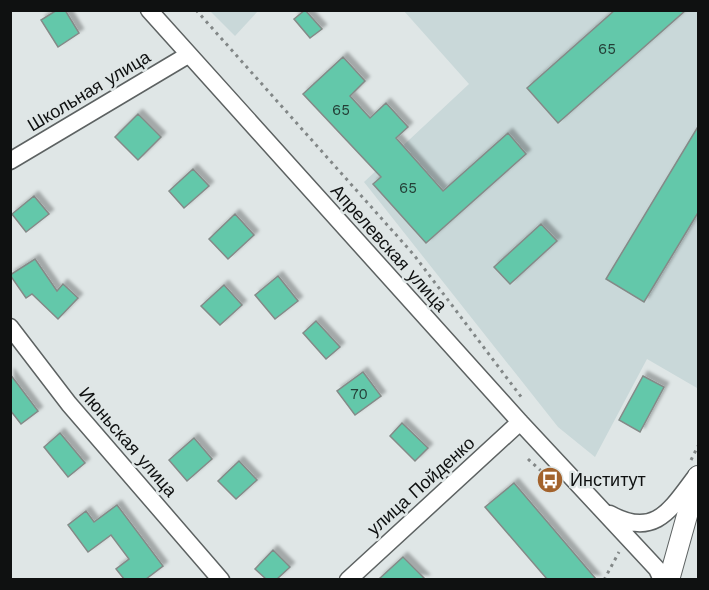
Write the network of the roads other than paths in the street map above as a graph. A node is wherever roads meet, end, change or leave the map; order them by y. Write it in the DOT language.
graph roads {
  1 [pos="149,10"];
  2 [pos="188,55"];
  3 [pos="10,161"];
  4 [pos="10,327"];
  5 [pos="520,422"];
  6 [pos="695,472"];
  7 [pos="601,510"];
  8 [pos="221,579"];
  9 [pos="348,579"];
  10 [pos="662,579"];
  11 [pos="669,579"];
  1 -- 2 [label="street, Апрелевская улица"];
  2 -- 3 [label="street, Школьная улица"];
  2 -- 5 [label="street, Апрелевская улица"];
  4 -- 8 [label="street, Июньская улица"];
  5 -- 7 [label="street, Апрелевская улица"];
  5 -- 9 [label="street, улица Пойденко"];
  6 -- 7 [label="street"];
  6 -- 11 [label="main road"];
  7 -- 10 [label="street, Апрелевская улица"];
}
